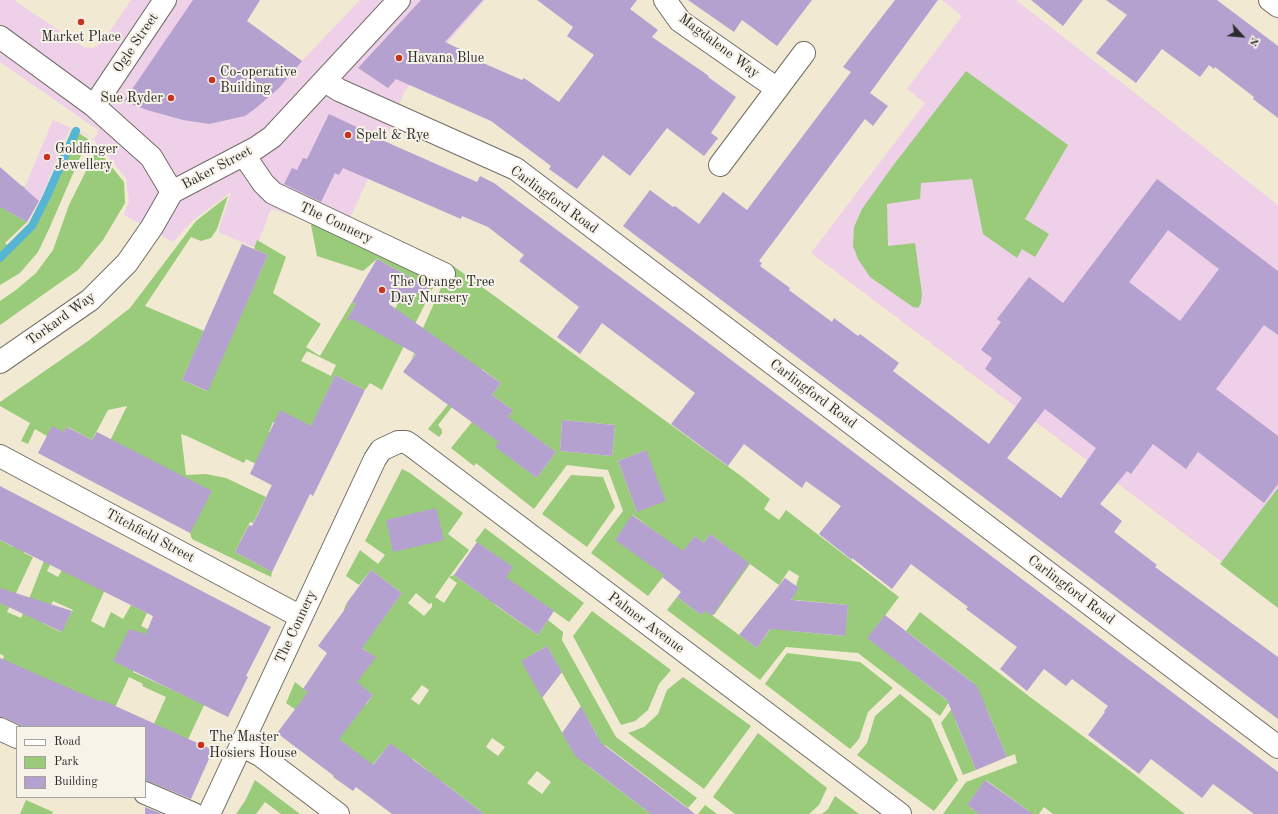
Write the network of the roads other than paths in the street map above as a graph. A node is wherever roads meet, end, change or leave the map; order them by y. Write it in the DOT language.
graph roads {
  1 [pos="165,0"];
  2 [pos="399,0"];
  3 [pos="665,0"];
  4 [pos="1270,0"];
  5 [pos="1278,6"];
  6 [pos="0,37"];
  7 [pos="804,53"];
  8 [pos="325,80"];
  9 [pos="776,88"];
  10 [pos="94,106"];
  11 [pos="244,155"];
  12 [pos="720,165"];
  13 [pos="172,192"];
  14 [pos="444,274"];
  15 [pos="0,362"];
  16 [pos="389,445"];
  17 [pos="0,456"];
  18 [pos="301,617"];
  19 [pos="0,729"];
  20 [pos="16,737"];
  21 [pos="242,746"];
  22 [pos="1278,747"];
  23 [pos="146,793"];
  24 [pos="194,814"];
  25 [pos="210,814"];
  26 [pos="338,814"];
  27 [pos="900,814"];
  1 -- 10 [label="street, Ogle Street"];
  2 -- 8 [label="street, Baker Street"];
  3 -- 9 [label="street, Magdalene Way"];
  4 -- 5 [label="street"];
  6 -- 10 [label="street, Baker Street"];
  7 -- 9 [label="street"];
  8 -- 11 [label="street, Baker Street"];
  8 -- 22 [label="street, Carlingford Road"];
  9 -- 12 [label="street"];
  10 -- 13 [label="street, Baker Street"];
  11 -- 13 [label="street, Baker Street"];
  11 -- 14 [label="street, The Connery"];
  13 -- 15 [label="street, Torkard Way"];
  16 -- 18 [label="street, The Connery"];
  16 -- 27 [label="street, Palmer Avenue"];
  17 -- 18 [label="street, Titchfield Street"];
  18 -- 21 [label="street, The Connery"];
  19 -- 20 [label="street"];
  21 -- 25 [label="street, The Connery"];
  21 -- 26 [label="street"];
  23 -- 24 [label="street"];
}
